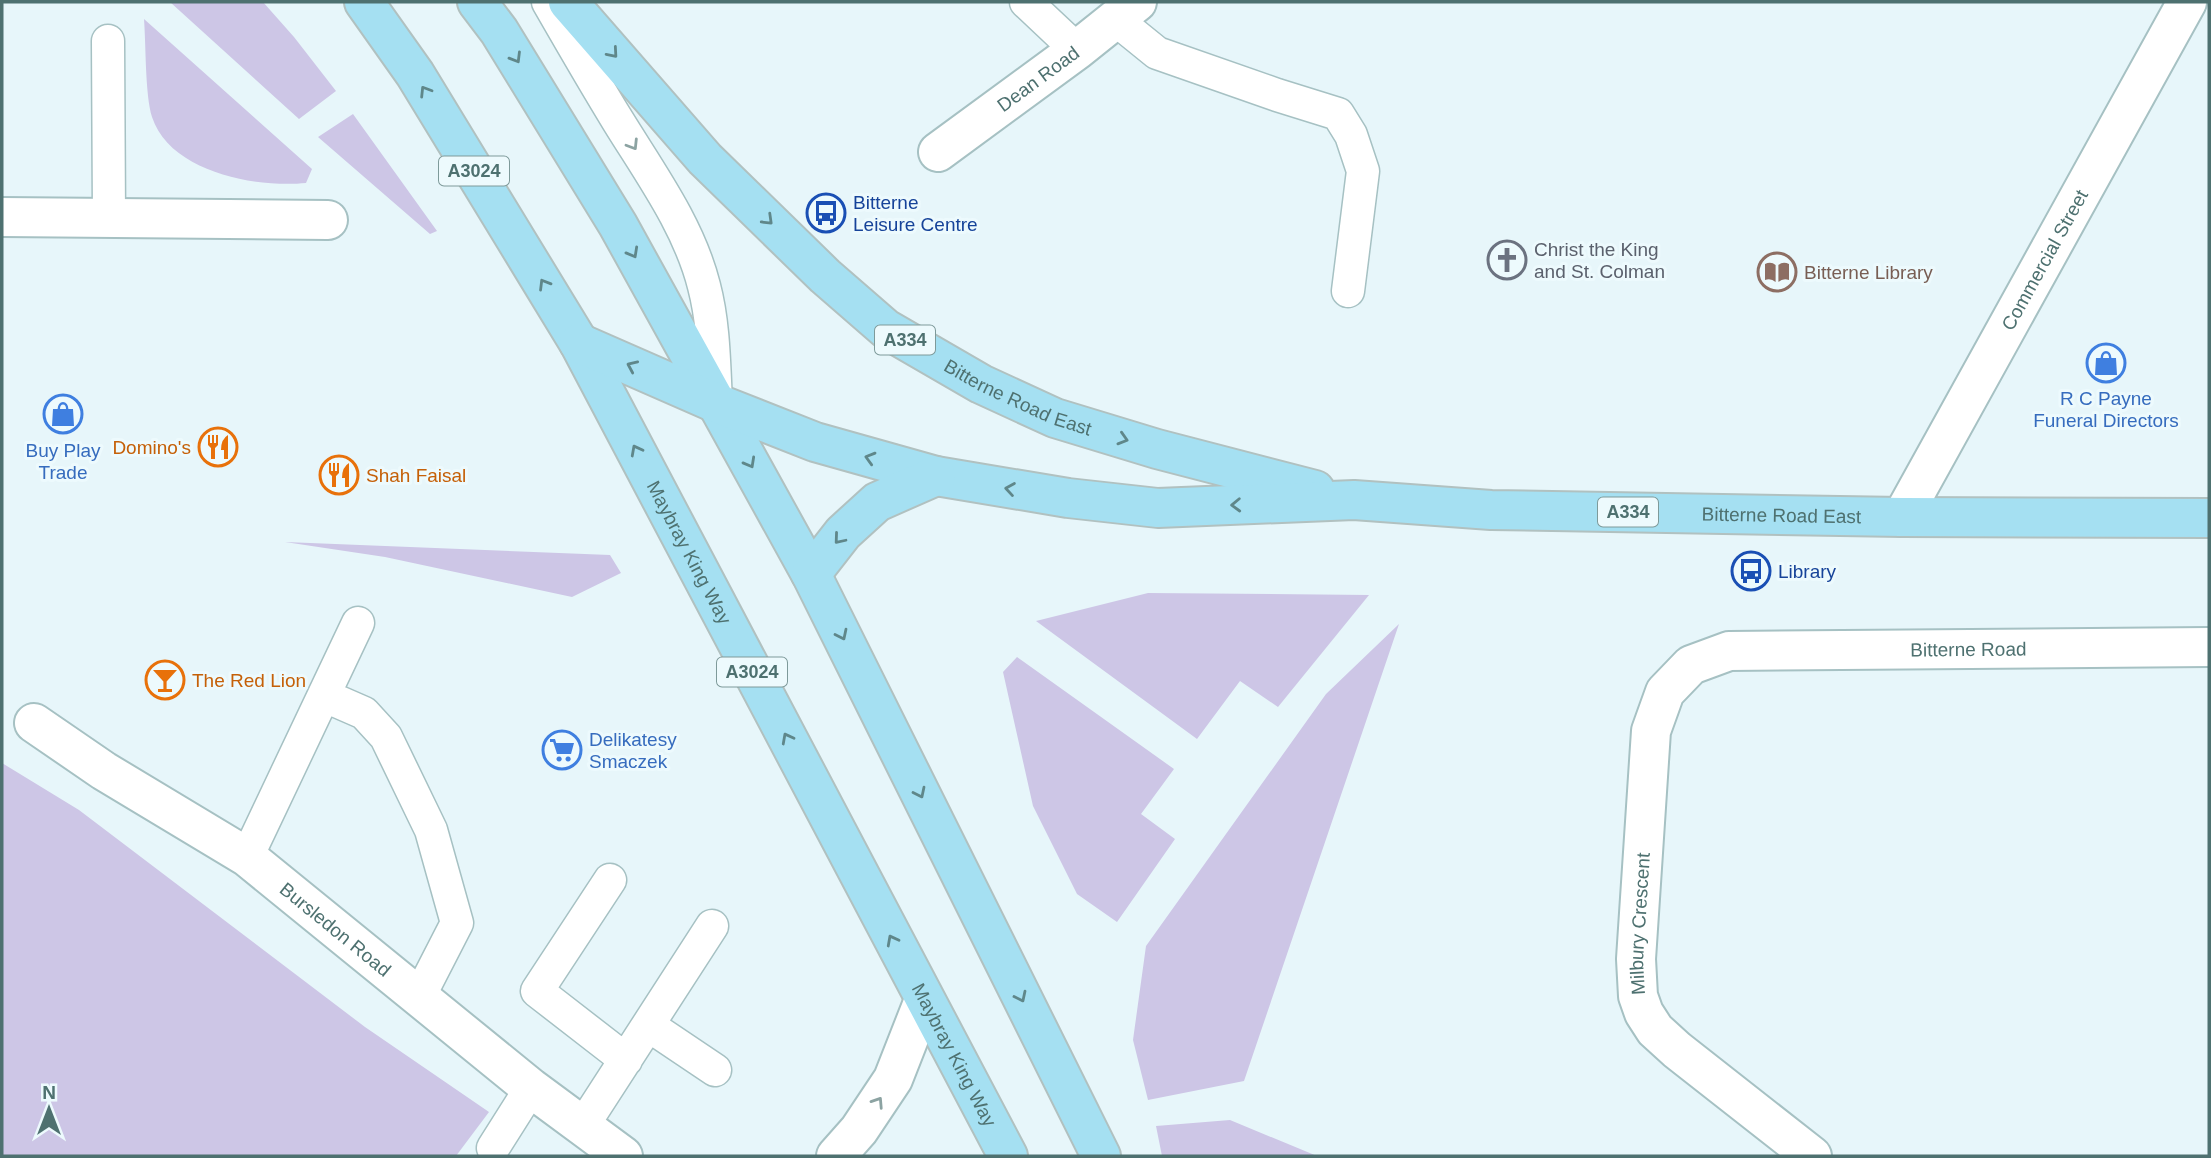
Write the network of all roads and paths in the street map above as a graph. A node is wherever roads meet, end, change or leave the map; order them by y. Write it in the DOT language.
graph roads {
  1 [pos="364,2"];
  2 [pos="477,2"];
  3 [pos="548,2"];
  4 [pos="568,2"];
  5 [pos="1026,2"];
  6 [pos="2187,2"];
  7 [pos="1126,10"];
  8 [pos="108,41"];
  9 [pos="1077,50"];
  10 [pos="938,152"];
  11 [pos="2,216"];
  12 [pos="109,217"];
  13 [pos="328,220"];
  14 [pos="1348,291"];
  15 [pos="579,343"];
  16 [pos="716,403"];
  17 [pos="936,476"];
  18 [pos="1354,500"];
  19 [pos="1902,517"];
  20 [pos="2209,518"];
  21 [pos="811,574"];
  22 [pos="358,623"];
  23 [pos="2209,647"];
  24 [pos="1728,651"];
  25 [pos="325,696"];
  26 [pos="34,723"];
  27 [pos="247,857"];
  28 [pos="610,880"];
  29 [pos="712,926"];
  30 [pos="419,998"];
  31 [pos="924,1000"];
  32 [pos="648,1025"];
  33 [pos="626,1060"];
  34 [pos="715,1070"];
  35 [pos="531,1088"];
  36 [pos="582,1127"];
  37 [pos="493,1148"];
  38 [pos="623,1156"];
  39 [pos="836,1156"];
  40 [pos="1008,1156"];
  41 [pos="1101,1156"];
  42 [pos="1812,1156"];
  15 -- 1 [label="main road, Maybray King Way / A3024, one-way"];
  2 -- 16 [label="main road, one-way"];
  3 -- 16 [label="lane, one-way"];
  4 -- 18 [label="main road, Bitterne Road East / A334, one-way"];
  5 -- 9 [label="lane"];
  6 -- 19 [label="street, Commercial Street"];
  7 -- 9 [label="street, Dean Road"];
  7 -- 14 [label="lane"];
  8 -- 12 [label="lane"];
  9 -- 10 [label="street, Dean Road"];
  11 -- 12 [label="street"];
  12 -- 13 [label="street"];
  16 -- 15 [label="main road, Bitterne Road East / A334, one-way"];
  31 -- 15 [label="main road, Maybray King Way / A3024, one-way"];
  17 -- 16 [label="main road, Bitterne Road East / A334, one-way"];
  16 -- 21 [label="main road, one-way"];
  18 -- 17 [label="main road, Bitterne Road East / A334, one-way"];
  17 -- 21 [label="main road, one-way"];
  18 -- 19 [label="main road, Bitterne Road East / A334"];
  19 -- 20 [label="main road, Bitterne Road East / A334"];
  21 -- 41 [label="main road, one-way"];
  22 -- 25 [label="lane"];
  23 -- 24 [label="street, Bitterne Road"];
  24 -- 42 [label="street, Milbury Crescent"];
  25 -- 27 [label="lane"];
  25 -- 30 [label="lane"];
  26 -- 27 [label="street, Bursledon Road"];
  27 -- 30 [label="street, Bursledon Road"];
  28 -- 33 [label="lane"];
  29 -- 32 [label="lane"];
  30 -- 35 [label="street, Bursledon Road"];
  39 -- 31 [label="street, one-way"];
  31 -- 40 [label="main road, Maybray King Way / A3024"];
  32 -- 33 [label="lane"];
  32 -- 34 [label="lane"];
  33 -- 36 [label="lane"];
  35 -- 36 [label="street, Bursledon Road"];
  35 -- 37 [label="lane"];
  36 -- 38 [label="street, Bursledon Road"];
}
